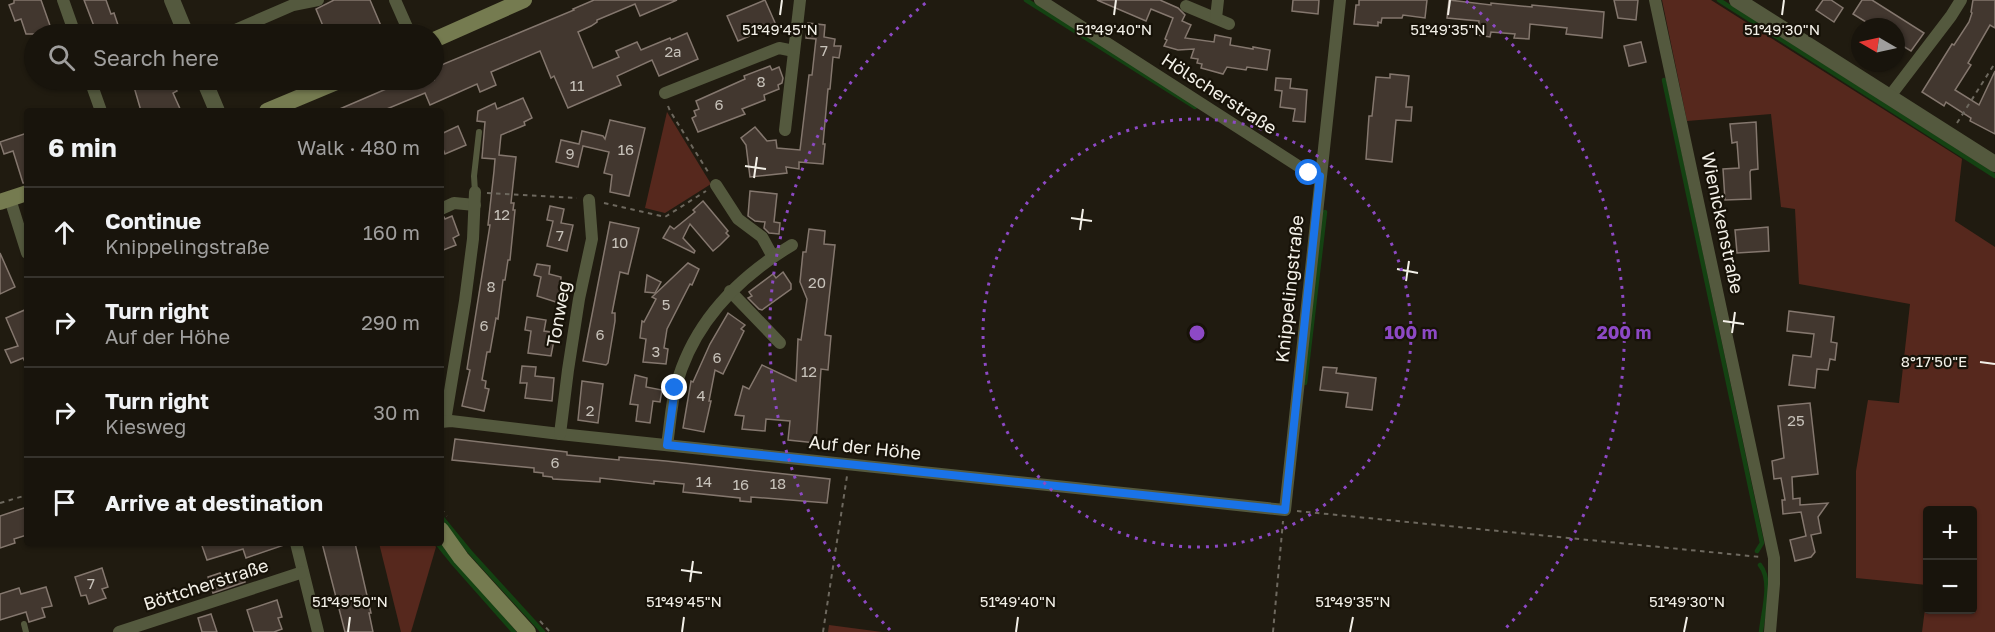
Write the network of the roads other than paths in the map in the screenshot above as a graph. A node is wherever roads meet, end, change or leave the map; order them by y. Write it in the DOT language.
graph roads {
  1 [pos="63,0"];
  2 [pos="172,0"];
  3 [pos="318,0"];
  4 [pos="395,0"];
  5 [pos="524,0"];
  6 [pos="800,0"];
  7 [pos="1040,0"];
  8 [pos="1218,0"];
  9 [pos="1340,0"];
  10 [pos="1655,0"];
  11 [pos="1737,0"];
  12 [pos="1961,0"];
  13 [pos="1186,6"];
  14 [pos="1216,18"];
  15 [pos="71,24"];
  16 [pos="182,24"];
  17 [pos="249,24"];
  18 [pos="406,24"];
  19 [pos="1229,24"];
  20 [pos="444,36"];
  21 [pos="794,51"];
  22 [pos="94,90"];
  23 [pos="208,90"];
  24 [pos="317,90"];
  25 [pos="665,93"];
  26 [pos="1890,96"];
  27 [pos="100,108"];
  28 [pos="216,108"];
  29 [pos="274,108"];
  30 [pos="785,130"];
  31 [pos="479,132"];
  32 [pos="1995,164"];
  33 [pos="1320,176"];
  34 [pos="716,185"];
  35 [pos="24,194"];
  36 [pos="475,198"];
  37 [pos="5,200"];
  38 [pos="589,200"];
  39 [pos="444,208"];
  40 [pos="792,245"];
  41 [pos="24,246"];
  42 [pos="773,257"];
  43 [pos="730,291"];
  44 [pos="780,343"];
  45 [pos="444,416"];
  46 [pos="444,422"];
  47 [pos="560,435"];
  48 [pos="667,445"];
  49 [pos="1285,510"];
  50 [pos="444,534"];
  51 [pos="297,546"];
  52 [pos="303,572"];
  53 [pos="24,624"];
  54 [pos="26,632"];
  55 [pos="119,632"];
  56 [pos="318,632"];
  57 [pos="528,632"];
  58 [pos="1770,632"];
  1 -- 15 [label="street"];
  2 -- 16 [label="street"];
  3 -- 17 [label="street"];
  4 -- 18 [label="street"];
  5 -- 20 [label="main road"];
  6 -- 21 [label="street"];
  7 -- 33 [label="street, Hölscherstraße"];
  8 -- 14 [label="street"];
  9 -- 33 [label="street, Knippelingstraße"];
  10 -- 58 [label="street, Wienickenstraße"];
  11 -- 26 [label="street"];
  12 -- 26 [label="street"];
  13 -- 14 [label="street"];
  14 -- 19 [label="street"];
  21 -- 25 [label="street"];
  21 -- 30 [label="street"];
  22 -- 27 [label="street"];
  23 -- 28 [label="street"];
  24 -- 29 [label="main road"];
  26 -- 32 [label="street"];
  31 -- 36 [label="lane"];
  33 -- 49 [label="street, Knippelingstraße"];
  34 -- 42 [label="street"];
  35 -- 37 [label="main road"];
  36 -- 39 [label="street"];
  36 -- 45 [label="street"];
  37 -- 41 [label="street"];
  38 -- 47 [label="street, Tonweg"];
  40 -- 42 [label="street"];
  42 -- 43 [label="street"];
  43 -- 44 [label="street"];
  43 -- 48 [label="street"];
  46 -- 47 [label="street, Auf der Höhe"];
  47 -- 48 [label="street, Auf der Höhe"];
  48 -- 49 [label="street, Auf der Höhe"];
  50 -- 57 [label="main road"];
  51 -- 52 [label="street"];
  52 -- 55 [label="street, Böttcherstraße"];
  52 -- 56 [label="street"];
  53 -- 54 [label="lane"];
}
